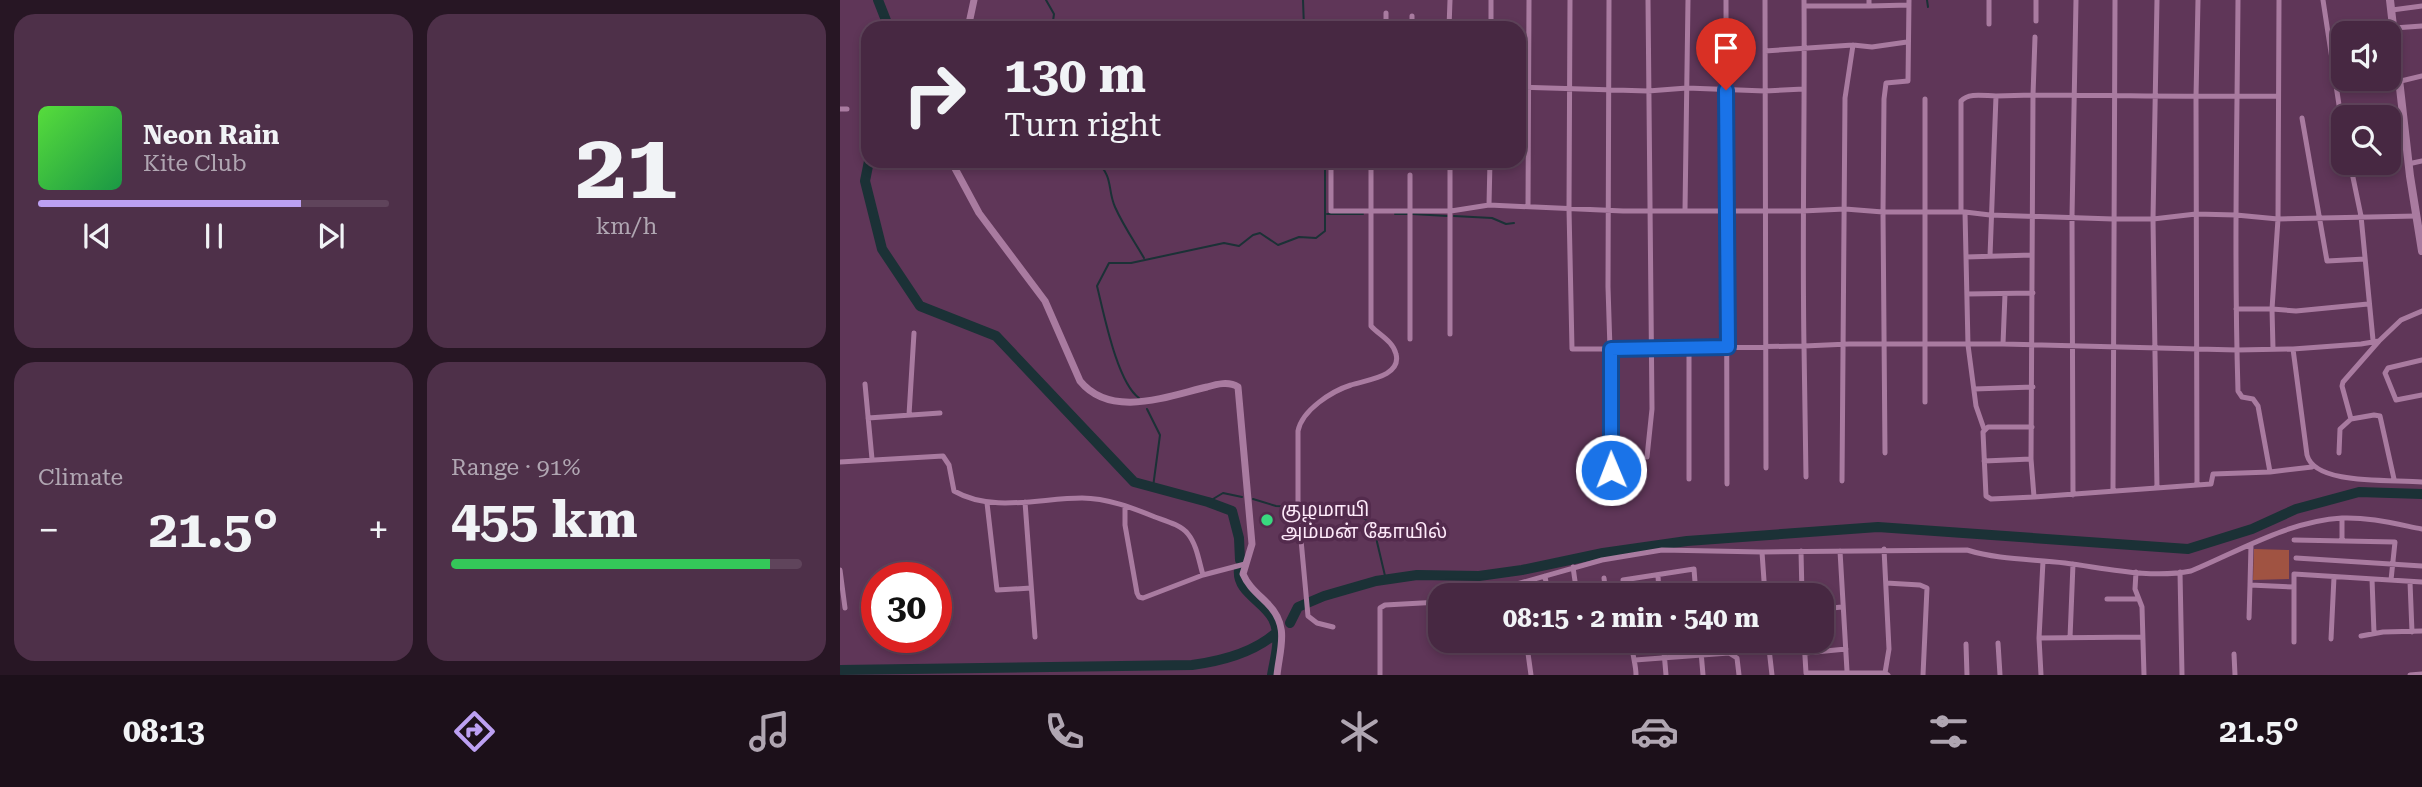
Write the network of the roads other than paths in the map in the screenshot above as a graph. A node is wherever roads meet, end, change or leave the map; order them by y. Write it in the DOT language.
graph roads {
  1 [pos="974,0"];
  2 [pos="1450,0"];
  3 [pos="1491,0"];
  4 [pos="1529,0"];
  5 [pos="1570,0"];
  6 [pos="1608,0"];
  7 [pos="1648,0"];
  8 [pos="1688,0"];
  9 [pos="1726,0"];
  10 [pos="1765,0"];
  11 [pos="1989,0"];
  12 [pos="2036,0"];
  13 [pos="2076,0"];
  14 [pos="2115,0"];
  15 [pos="2157,0"];
  16 [pos="2198,0"];
  17 [pos="2238,0"];
  18 [pos="2279,0"];
  19 [pos="2323,0"];
  20 [pos="2390,0"];
  21 [pos="1804,3"];
  22 [pos="1869,3"];
  23 [pos="1909,3"];
  24 [pos="2422,6"];
  25 [pos="2392,10"];
  26 [pos="1386,13"];
  27 [pos="1412,16"];
  28 [pos="970,21"];
  29 [pos="1386,21"];
  30 [pos="1412,21"];
  31 [pos="1449,21"];
  32 [pos="1491,21"];
  33 [pos="2036,21"];
  34 [pos="2393,21"];
  35 [pos="1989,23"];
  36 [pos="2422,26"];
  37 [pos="2401,28"];
  38 [pos="2035,37"];
  39 [pos="1907,42"];
  40 [pos="1853,46"];
  41 [pos="1806,49"];
  42 [pos="1765,51"];
  43 [pos="2422,76"];
  44 [pos="2401,81"];
  45 [pos="1528,87"];
  46 [pos="1569,87"];
  47 [pos="1686,88"];
  48 [pos="1609,89"];
  49 [pos="1804,89"];
  50 [pos="1726,90"];
  51 [pos="1648,91"];
  52 [pos="1765,91"];
  53 [pos="2032,95"];
  54 [pos="2074,95"];
  55 [pos="2115,95"];
  56 [pos="1996,96"];
  57 [pos="2155,96"];
  58 [pos="2278,96"];
  59 [pos="2196,97"];
  60 [pos="2237,97"];
  61 [pos="1925,99"];
  62 [pos="2339,105"];
  63 [pos="2302,118"];
  64 [pos="2422,162"];
  65 [pos="2408,164"];
  66 [pos="955,168"];
  67 [pos="1331,168"];
  68 [pos="1371,168"];
  69 [pos="1450,168"];
  70 [pos="1490,168"];
  71 [pos="1410,175"];
  72 [pos="2352,175"];
  73 [pos="1489,205"];
  74 [pos="1528,206"];
  75 [pos="2419,206"];
  76 [pos="1569,209"];
  77 [pos="1845,209"];
  78 [pos="1410,210"];
  79 [pos="1608,210"];
  80 [pos="1648,210"];
  81 [pos="1685,210"];
  82 [pos="1370,211"];
  83 [pos="1451,211"];
  84 [pos="1726,211"];
  85 [pos="1765,211"];
  86 [pos="1802,211"];
  87 [pos="1883,212"];
  88 [pos="1924,212"];
  89 [pos="1963,212"];
  90 [pos="2196,214"];
  91 [pos="1990,215"];
  92 [pos="2236,215"];
  93 [pos="2032,216"];
  94 [pos="2361,216"];
  95 [pos="2417,216"];
  96 [pos="2072,217"];
  97 [pos="2320,218"];
  98 [pos="2113,219"];
  99 [pos="2153,219"];
  100 [pos="2278,219"];
  101 [pos="2422,251"];
  102 [pos="2032,255"];
  103 [pos="1990,256"];
  104 [pos="1966,257"];
  105 [pos="2365,259"];
  106 [pos="2033,293"];
  107 [pos="1967,294"];
  108 [pos="2005,294"];
  109 [pos="2368,303"];
  110 [pos="2236,309"];
  111 [pos="2272,309"];
  112 [pos="2422,311"];
  113 [pos="914,333"];
  114 [pos="1450,334"];
  115 [pos="1410,339"];
  116 [pos="2376,340"];
  117 [pos="1844,344"];
  118 [pos="1885,344"];
  119 [pos="1925,345"];
  120 [pos="1968,345"];
  121 [pos="2004,345"];
  122 [pos="2034,345"];
  123 [pos="1804,346"];
  124 [pos="2073,346"];
  125 [pos="1728,347"];
  126 [pos="2113,347"];
  127 [pos="1689,348"];
  128 [pos="1767,348"];
  129 [pos="2156,348"];
  130 [pos="2195,348"];
  131 [pos="1611,349"];
  132 [pos="1650,349"];
  133 [pos="2273,349"];
  134 [pos="2294,349"];
  135 [pos="2236,350"];
  136 [pos="2422,360"];
  137 [pos="865,384"];
  138 [pos="2033,387"];
  139 [pos="1974,389"];
  140 [pos="2422,396"];
  141 [pos="1925,402"];
  142 [pos="940,413"];
  143 [pos="909,415"];
  144 [pos="868,418"];
  145 [pos="2351,419"];
  146 [pos="2032,427"];
  147 [pos="1984,429"];
  148 [pos="1885,453"];
  149 [pos="2339,453"];
  150 [pos="1647,457"];
  151 [pos="872,459"];
  152 [pos="2031,459"];
  153 [pos="1984,461"];
  154 [pos="840,462"];
  155 [pos="1766,467"];
  156 [pos="2312,467"];
  157 [pos="1611,470"];
  158 [pos="2270,472"];
  159 [pos="1806,477"];
  160 [pos="1689,479"];
  161 [pos="2394,479"];
  162 [pos="1842,481"];
  163 [pos="2422,482"];
  164 [pos="1727,484"];
  165 [pos="2197,485"];
  166 [pos="2157,488"];
  167 [pos="2113,490"];
  168 [pos="2073,495"];
  169 [pos="2034,497"];
  170 [pos="1025,502"];
  171 [pos="987,503"];
  172 [pos="1125,506"];
  173 [pos="2342,518"];
  174 [pos="2422,529"];
  175 [pos="2342,539"];
  176 [pos="2294,540"];
  177 [pos="2251,545"];
  178 [pos="1884,549"];
  179 [pos="1801,551"];
  180 [pos="1840,551"];
  181 [pos="1762,552"];
  182 [pos="2296,558"];
  183 [pos="2043,561"];
  184 [pos="1245,564"];
  185 [pos="2073,564"];
  186 [pos="2393,565"];
  187 [pos="2422,566"];
  188 [pos="1573,567"];
  189 [pos="840,570"];
  190 [pos="2136,572"];
  191 [pos="2180,572"];
  192 [pos="1203,575"];
  193 [pos="1658,575"];
  194 [pos="1545,576"];
  195 [pos="2334,577"];
  196 [pos="1604,578"];
  197 [pos="2372,579"];
  198 [pos="2391,580"];
  199 [pos="2410,582"];
  200 [pos="2422,582"];
  201 [pos="1520,583"];
  202 [pos="1546,583"];
  203 [pos="1575,583"];
  204 [pos="1605,583"];
  205 [pos="1624,583"];
  206 [pos="1658,583"];
  207 [pos="1695,583"];
  208 [pos="1764,583"];
  209 [pos="1802,583"];
  210 [pos="1886,583"];
  211 [pos="2250,585"];
  212 [pos="2294,587"];
  213 [pos="1031,588"];
  214 [pos="2107,599"];
  215 [pos="2138,599"];
  216 [pos="1428,603"];
  217 [pos="1842,607"];
  218 [pos="845,608"];
  219 [pos="1834,608"];
  220 [pos="2249,618"];
  221 [pos="1333,627"];
  222 [pos="2422,631"];
  223 [pos="2412,632"];
  224 [pos="2374,634"];
  225 [pos="2361,636"];
  226 [pos="1035,637"];
  227 [pos="2143,637"];
  228 [pos="2039,638"];
  229 [pos="2070,638"];
  230 [pos="2332,639"];
  231 [pos="2294,642"];
  232 [pos="1998,643"];
  233 [pos="1966,644"];
  234 [pos="1846,649"];
  235 [pos="1834,650"];
  236 [pos="1528,653"];
  237 [pos="1633,653"];
  238 [pos="1664,653"];
  239 [pos="1769,653"];
  240 [pos="1805,653"];
  241 [pos="2234,654"];
  242 [pos="1701,655"];
  243 [pos="1665,659"];
  244 [pos="1635,660"];
  245 [pos="1847,671"];
  246 [pos="1806,674"];
  247 [pos="1867,674"];
  248 [pos="1887,674"];
  249 [pos="2422,674"];
  250 [pos="1277,675"];
  251 [pos="1380,675"];
  252 [pos="1531,675"];
  253 [pos="1636,675"];
  254 [pos="1667,675"];
  255 [pos="1703,675"];
  256 [pos="1739,675"];
  257 [pos="1772,675"];
  258 [pos="1923,675"];
  259 [pos="1967,675"];
  260 [pos="2000,675"];
  261 [pos="2041,675"];
  262 [pos="2144,675"];
  263 [pos="2182,675"];
  264 [pos="2235,675"];
  265 [pos="2410,675"];
  1 -- 28 [label="street"];
  2 -- 31 [label="street"];
  3 -- 32 [label="street"];
  4 -- 45 [label="street"];
  5 -- 46 [label="street"];
  6 -- 48 [label="street"];
  7 -- 51 [label="street"];
  8 -- 47 [label="street"];
  9 -- 50 [label="street"];
  10 -- 42 [label="street"];
  11 -- 35 [label="street"];
  12 -- 33 [label="street"];
  13 -- 54 [label="street"];
  14 -- 55 [label="street"];
  15 -- 57 [label="street"];
  16 -- 59 [label="street"];
  17 -- 60 [label="street"];
  18 -- 58 [label="street"];
  19 -- 62 [label="street"];
  20 -- 25 [label="main road"];
  21 -- 22 [label="street"];
  21 -- 41 [label="street"];
  22 -- 23 [label="street"];
  23 -- 39 [label="street"];
  24 -- 25 [label="street"];
  25 -- 34 [label="main road"];
  26 -- 29 [label="street"];
  27 -- 30 [label="street"];
  36 -- 37 [label="street"];
  38 -- 53 [label="street"];
  39 -- 40 [label="street"];
  39 -- 87 [label="street"];
  40 -- 41 [label="street"];
  40 -- 77 [label="street"];
  41 -- 42 [label="street"];
  41 -- 49 [label="street"];
  42 -- 52 [label="street"];
  43 -- 44 [label="street"];
  44 -- 65 [label="main road"];
  45 -- 46 [label="street"];
  45 -- 74 [label="street"];
  46 -- 48 [label="street"];
  46 -- 76 [label="street"];
  47 -- 50 [label="street"];
  47 -- 51 [label="street"];
  47 -- 81 [label="street"];
  48 -- 51 [label="street"];
  48 -- 79 [label="street"];
  49 -- 52 [label="street"];
  49 -- 86 [label="street"];
  50 -- 52 [label="street"];
  50 -- 84 [label="street"];
  51 -- 80 [label="street"];
  52 -- 85 [label="street"];
  53 -- 54 [label="street"];
  53 -- 56 [label="street"];
  53 -- 93 [label="street"];
  54 -- 55 [label="street"];
  54 -- 96 [label="street"];
  55 -- 57 [label="street"];
  55 -- 98 [label="street"];
  56 -- 89 [label="street"];
  56 -- 91 [label="street"];
  57 -- 59 [label="street"];
  57 -- 99 [label="street"];
  58 -- 60 [label="street"];
  58 -- 100 [label="street"];
  59 -- 60 [label="street"];
  59 -- 90 [label="street"];
  60 -- 92 [label="street"];
  61 -- 88 [label="street"];
  63 -- 97 [label="street"];
  64 -- 65 [label="street"];
  65 -- 75 [label="main road"];
  66 -- 184 [label="street"];
  67 -- 82 [label="street"];
  68 -- 82 [label="street"];
  69 -- 83 [label="street"];
  70 -- 73 [label="street"];
  71 -- 78 [label="street"];
  72 -- 94 [label="street"];
  73 -- 74 [label="street"];
  73 -- 83 [label="street"];
  74 -- 76 [label="street"];
  75 -- 95 [label="main road"];
  76 -- 79 [label="street"];
  76 -- 131 [label="street"];
  77 -- 86 [label="street"];
  77 -- 87 [label="street"];
  77 -- 117 [label="street"];
  78 -- 82 [label="street"];
  78 -- 83 [label="street"];
  78 -- 115 [label="street"];
  79 -- 80 [label="street"];
  79 -- 131 [label="street"];
  80 -- 81 [label="street"];
  80 -- 132 [label="street"];
  81 -- 84 [label="street"];
  82 -- 221 [label="street"];
  83 -- 114 [label="street"];
  84 -- 85 [label="street"];
  84 -- 125 [label="street"];
  85 -- 86 [label="street"];
  85 -- 128 [label="street"];
  86 -- 123 [label="street"];
  87 -- 88 [label="street"];
  87 -- 118 [label="street"];
  88 -- 89 [label="street"];
  88 -- 119 [label="street"];
  89 -- 91 [label="street"];
  89 -- 104 [label="street"];
  90 -- 92 [label="street"];
  90 -- 99 [label="street"];
  90 -- 130 [label="street"];
  91 -- 93 [label="street"];
  91 -- 103 [label="street"];
  92 -- 100 [label="street"];
  92 -- 110 [label="street"];
  93 -- 96 [label="street"];
  93 -- 102 [label="street"];
  94 -- 95 [label="street"];
  94 -- 97 [label="street"];
  94 -- 105 [label="street"];
  95 -- 101 [label="main road"];
  96 -- 98 [label="street"];
  96 -- 124 [label="street"];
  97 -- 100 [label="street"];
  97 -- 105 [label="street"];
  98 -- 99 [label="street"];
  98 -- 126 [label="street"];
  99 -- 129 [label="street"];
  100 -- 111 [label="street"];
  102 -- 103 [label="street"];
  102 -- 106 [label="street"];
  103 -- 104 [label="street"];
  104 -- 107 [label="street"];
  105 -- 109 [label="street"];
  106 -- 108 [label="street"];
  106 -- 122 [label="street"];
  107 -- 108 [label="street"];
  107 -- 120 [label="street"];
  108 -- 121 [label="street"];
  109 -- 111 [label="street"];
  109 -- 116 [label="street"];
  110 -- 111 [label="street"];
  110 -- 135 [label="street"];
  111 -- 133 [label="street"];
  112 -- 116 [label="street"];
  113 -- 143 [label="street"];
  116 -- 134 [label="street"];
  116 -- 145 [label="street"];
  117 -- 118 [label="street"];
  117 -- 123 [label="street"];
  117 -- 162 [label="street"];
  118 -- 119 [label="street"];
  118 -- 148 [label="street"];
  119 -- 120 [label="street"];
  119 -- 141 [label="street"];
  120 -- 121 [label="street"];
  120 -- 139 [label="street"];
  121 -- 122 [label="street"];
  122 -- 124 [label="street"];
  122 -- 138 [label="street"];
  123 -- 128 [label="street"];
  123 -- 159 [label="street"];
  124 -- 126 [label="street"];
  124 -- 168 [label="street"];
  125 -- 127 [label="street"];
  125 -- 128 [label="street"];
  125 -- 164 [label="street"];
  126 -- 129 [label="street"];
  126 -- 167 [label="street"];
  127 -- 132 [label="street"];
  127 -- 160 [label="street"];
  128 -- 155 [label="street"];
  129 -- 130 [label="street"];
  129 -- 166 [label="street"];
  130 -- 135 [label="street"];
  130 -- 165 [label="street"];
  131 -- 132 [label="street"];
  131 -- 157 [label="street"];
  132 -- 150 [label="street"];
  133 -- 134 [label="street"];
  133 -- 135 [label="street"];
  134 -- 156 [label="street"];
  135 -- 158 [label="street"];
  136 -- 140 [label="street"];
  137 -- 144 [label="street"];
  138 -- 139 [label="street"];
  138 -- 146 [label="street"];
  139 -- 147 [label="street"];
  142 -- 143 [label="street"];
  143 -- 144 [label="street"];
  144 -- 151 [label="street"];
  145 -- 149 [label="street"];
  145 -- 161 [label="street"];
  146 -- 147 [label="street"];
  146 -- 152 [label="street"];
  147 -- 153 [label="street"];
  151 -- 154 [label="street"];
  151 -- 171 [label="street"];
  152 -- 153 [label="street"];
  152 -- 169 [label="street"];
  153 -- 169 [label="street"];
  156 -- 158 [label="street"];
  156 -- 161 [label="street"];
  158 -- 165 [label="street"];
  161 -- 163 [label="street"];
  165 -- 166 [label="street"];
  166 -- 167 [label="street"];
  167 -- 168 [label="street"];
  168 -- 169 [label="street"];
  170 -- 171 [label="street"];
  170 -- 172 [label="street"];
  170 -- 213 [label="street"];
  171 -- 213 [label="street"];
  172 -- 192 [label="street"];
  172 -- 192 [label="street"];
  173 -- 174 [label="street"];
  173 -- 175 [label="street"];
  173 -- 177 [label="street"];
  175 -- 176 [label="street"];
  175 -- 186 [label="street"];
  177 -- 191 [label="street"];
  177 -- 211 [label="street"];
  178 -- 180 [label="street"];
  178 -- 183 [label="street"];
  178 -- 210 [label="street"];
  179 -- 180 [label="street"];
  179 -- 181 [label="street"];
  179 -- 209 [label="street"];
  180 -- 217 [label="street"];
  181 -- 188 [label="street"];
  181 -- 208 [label="street"];
  182 -- 186 [label="street"];
  183 -- 185 [label="street"];
  183 -- 228 [label="street"];
  184 -- 192 [label="street"];
  184 -- 250 [label="street"];
  185 -- 190 [label="street"];
  185 -- 229 [label="street"];
  186 -- 187 [label="street"];
  186 -- 198 [label="street"];
  188 -- 194 [label="street"];
  188 -- 203 [label="street"];
  189 -- 218 [label="street"];
  190 -- 191 [label="street"];
  190 -- 215 [label="street"];
  191 -- 263 [label="street"];
  193 -- 205 [label="street"];
  193 -- 206 [label="street"];
  193 -- 207 [label="street"];
  194 -- 201 [label="street"];
  194 -- 202 [label="street"];
  195 -- 197 [label="street"];
  195 -- 212 [label="street"];
  195 -- 230 [label="street"];
  196 -- 204 [label="street"];
  197 -- 198 [label="street"];
  197 -- 224 [label="street"];
  198 -- 199 [label="street"];
  199 -- 200 [label="street"];
  199 -- 223 [label="street"];
  210 -- 248 [label="street"];
  210 -- 258 [label="street"];
  211 -- 212 [label="street"];
  211 -- 220 [label="street"];
  212 -- 231 [label="street"];
  213 -- 226 [label="street"];
  214 -- 215 [label="street"];
  215 -- 227 [label="street"];
  216 -- 251 [label="street"];
  217 -- 219 [label="street"];
  217 -- 234 [label="street"];
  222 -- 223 [label="street"];
  223 -- 224 [label="street"];
  224 -- 225 [label="street"];
  227 -- 229 [label="street"];
  227 -- 262 [label="street"];
  228 -- 229 [label="street"];
  228 -- 261 [label="street"];
  232 -- 260 [label="street"];
  233 -- 259 [label="street"];
  234 -- 235 [label="street"];
  234 -- 245 [label="street"];
  236 -- 252 [label="street"];
  237 -- 244 [label="street"];
  238 -- 243 [label="street"];
  239 -- 257 [label="street"];
  240 -- 246 [label="street"];
  241 -- 264 [label="street"];
  242 -- 243 [label="street"];
  242 -- 255 [label="street"];
  242 -- 256 [label="street"];
  243 -- 244 [label="street"];
  243 -- 254 [label="street"];
  244 -- 253 [label="street"];
  245 -- 246 [label="street"];
  245 -- 247 [label="street"];
  247 -- 248 [label="street"];
  249 -- 265 [label="street"];
}
